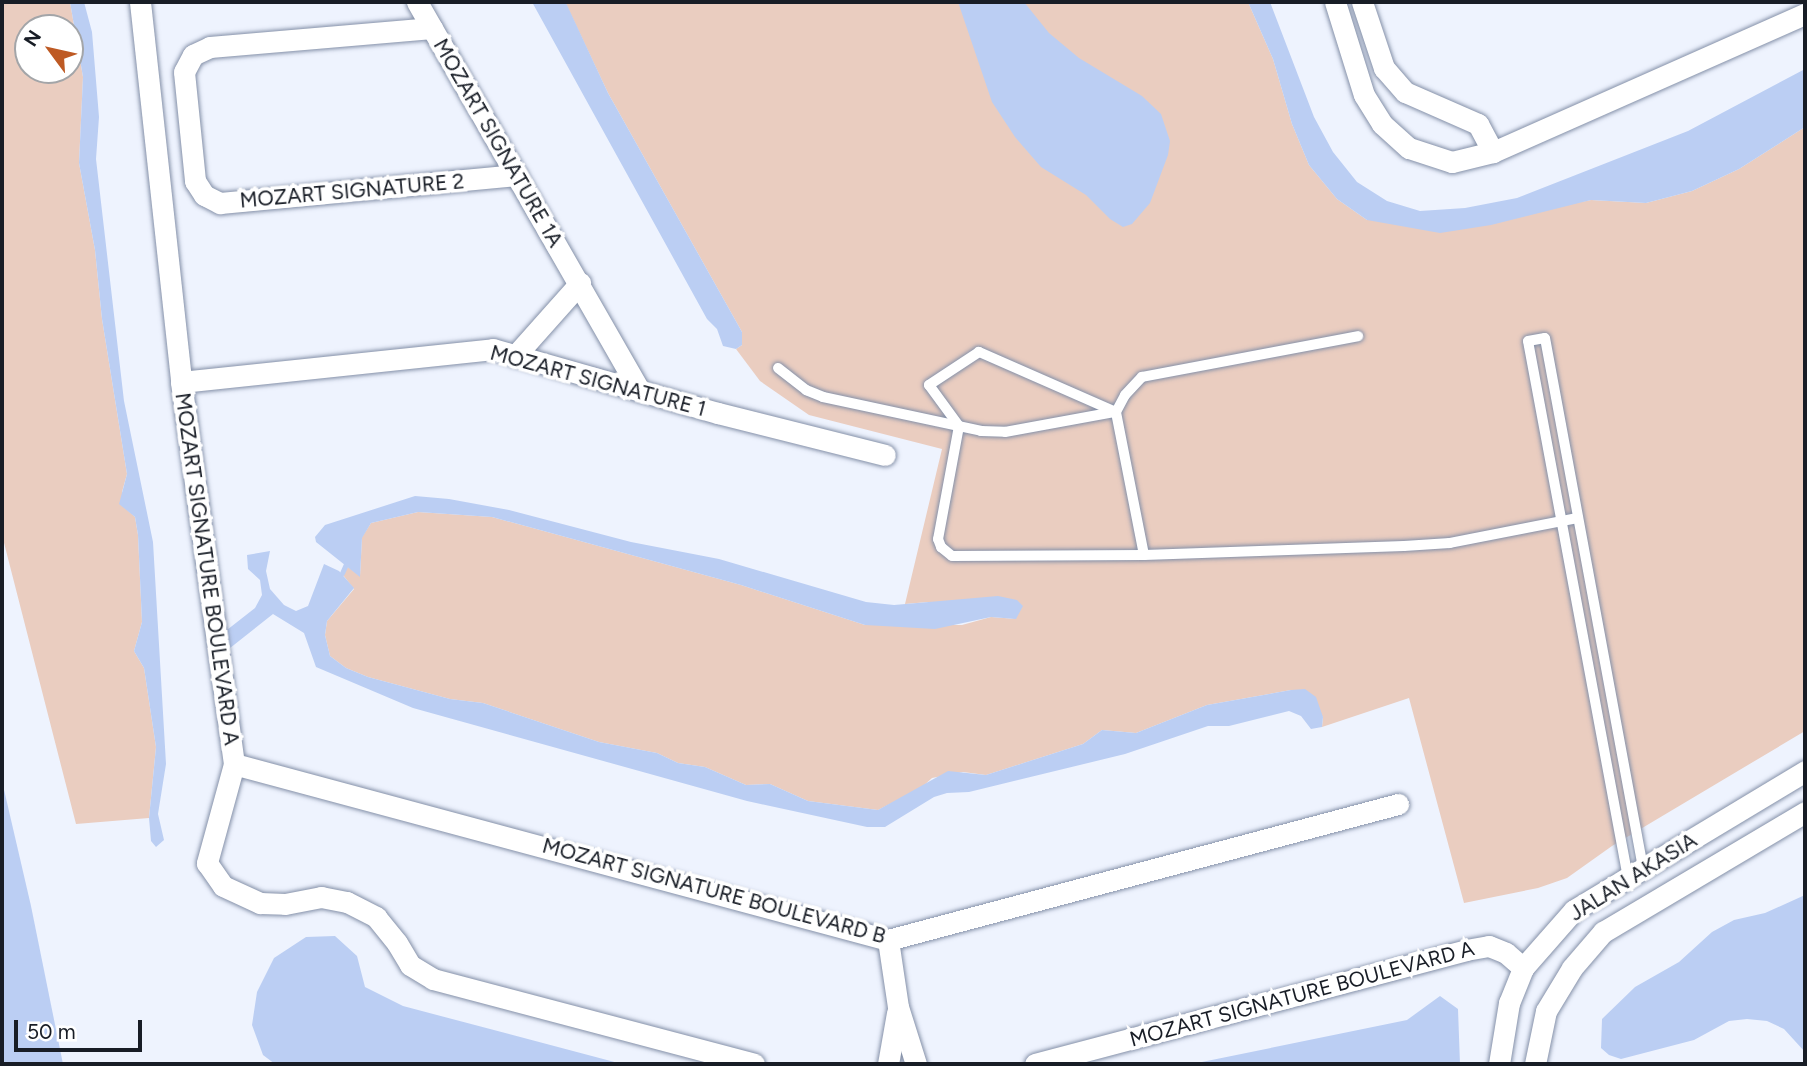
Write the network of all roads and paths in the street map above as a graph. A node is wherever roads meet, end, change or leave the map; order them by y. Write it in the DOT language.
graph roads {
  1 [pos="140,2"];
  2 [pos="417,2"];
  3 [pos="1335,2"];
  4 [pos="1362,2"];
  5 [pos="1805,13"];
  6 [pos="432,28"];
  7 [pos="1493,152"];
  8 [pos="517,175"];
  9 [pos="580,283"];
  10 [pos="1358,336"];
  11 [pos="515,356"];
  12 [pos="778,368"];
  13 [pos="181,382"];
  14 [pos="639,391"];
  15 [pos="1116,412"];
  16 [pos="959,426"];
  17 [pos="885,454"];
  18 [pos="1578,518"];
  19 [pos="1562,521"];
  20 [pos="1144,555"];
  21 [pos="234,764"];
  22 [pos="1805,771"];
  23 [pos="1777,788"];
  24 [pos="1398,804"];
  25 [pos="1741,810"];
  26 [pos="1799,815"];
  27 [pos="1757,841"];
  28 [pos="1635,873"];
  29 [pos="888,940"];
  30 [pos="1523,968"];
  31 [pos="898,1007"];
  32 [pos="754,1064"];
  33 [pos="888,1064"];
  34 [pos="916,1064"];
  35 [pos="1035,1064"];
  36 [pos="1499,1064"];
  37 [pos="1535,1064"];
  1 -- 13 [label="street, MOZART SIGNATURE BOULEVARD A"];
  2 -- 6 [label="street, MOZART SIGNATURE 1A"];
  3 -- 7 [label="street"];
  4 -- 7 [label="street"];
  5 -- 7 [label="street"];
  6 -- 8 [label="street, MOZART SIGNATURE 1A"];
  6 -- 8 [label="street, MOZART SIGNATURE 2"];
  8 -- 9 [label="street, MOZART SIGNATURE 1A"];
  9 -- 11 [label="street"];
  9 -- 14 [label="street, MOZART SIGNATURE 1A"];
  10 -- 15 [label="lane"];
  11 -- 13 [label="street, MOZART SIGNATURE 1"];
  11 -- 14 [label="street, MOZART SIGNATURE 1"];
  12 -- 16 [label="lane"];
  13 -- 21 [label="street, MOZART SIGNATURE BOULEVARD A"];
  14 -- 17 [label="street, MOZART SIGNATURE 1"];
  15 -- 16 [label="lane"];
  15 -- 16 [label="lane"];
  15 -- 20 [label="lane"];
  16 -- 20 [label="lane"];
  18 -- 19 [label="lane"];
  18 -- 19 [label="lane"];
  18 -- 28 [label="lane"];
  19 -- 20 [label="lane"];
  19 -- 28 [label="lane"];
  21 -- 29 [label="street, MOZART SIGNATURE BOULEVARD B"];
  21 -- 32 [label="street, MOZART SIGNATURE BOULEVARD A"];
  22 -- 23 [label="street, JALAN AKASIA"];
  23 -- 25 [label="street, JALAN AKASIA"];
  23 -- 26 [label="street"];
  24 -- 29 [label="street, MOZART SIGNATURE BOULEVARD B"];
  25 -- 27 [label="street"];
  25 -- 28 [label="street, JALAN AKASIA"];
  26 -- 27 [label="street, JALAN AKASIA"];
  27 -- 37 [label="street, JALAN AKASIA"];
  28 -- 30 [label="street, JALAN AKASIA"];
  29 -- 31 [label="street"];
  30 -- 35 [label="street, MOZART SIGNATURE BOULEVARD A"];
  30 -- 36 [label="street, JALAN AKASIA"];
  31 -- 33 [label="street"];
  31 -- 34 [label="street"];
}
